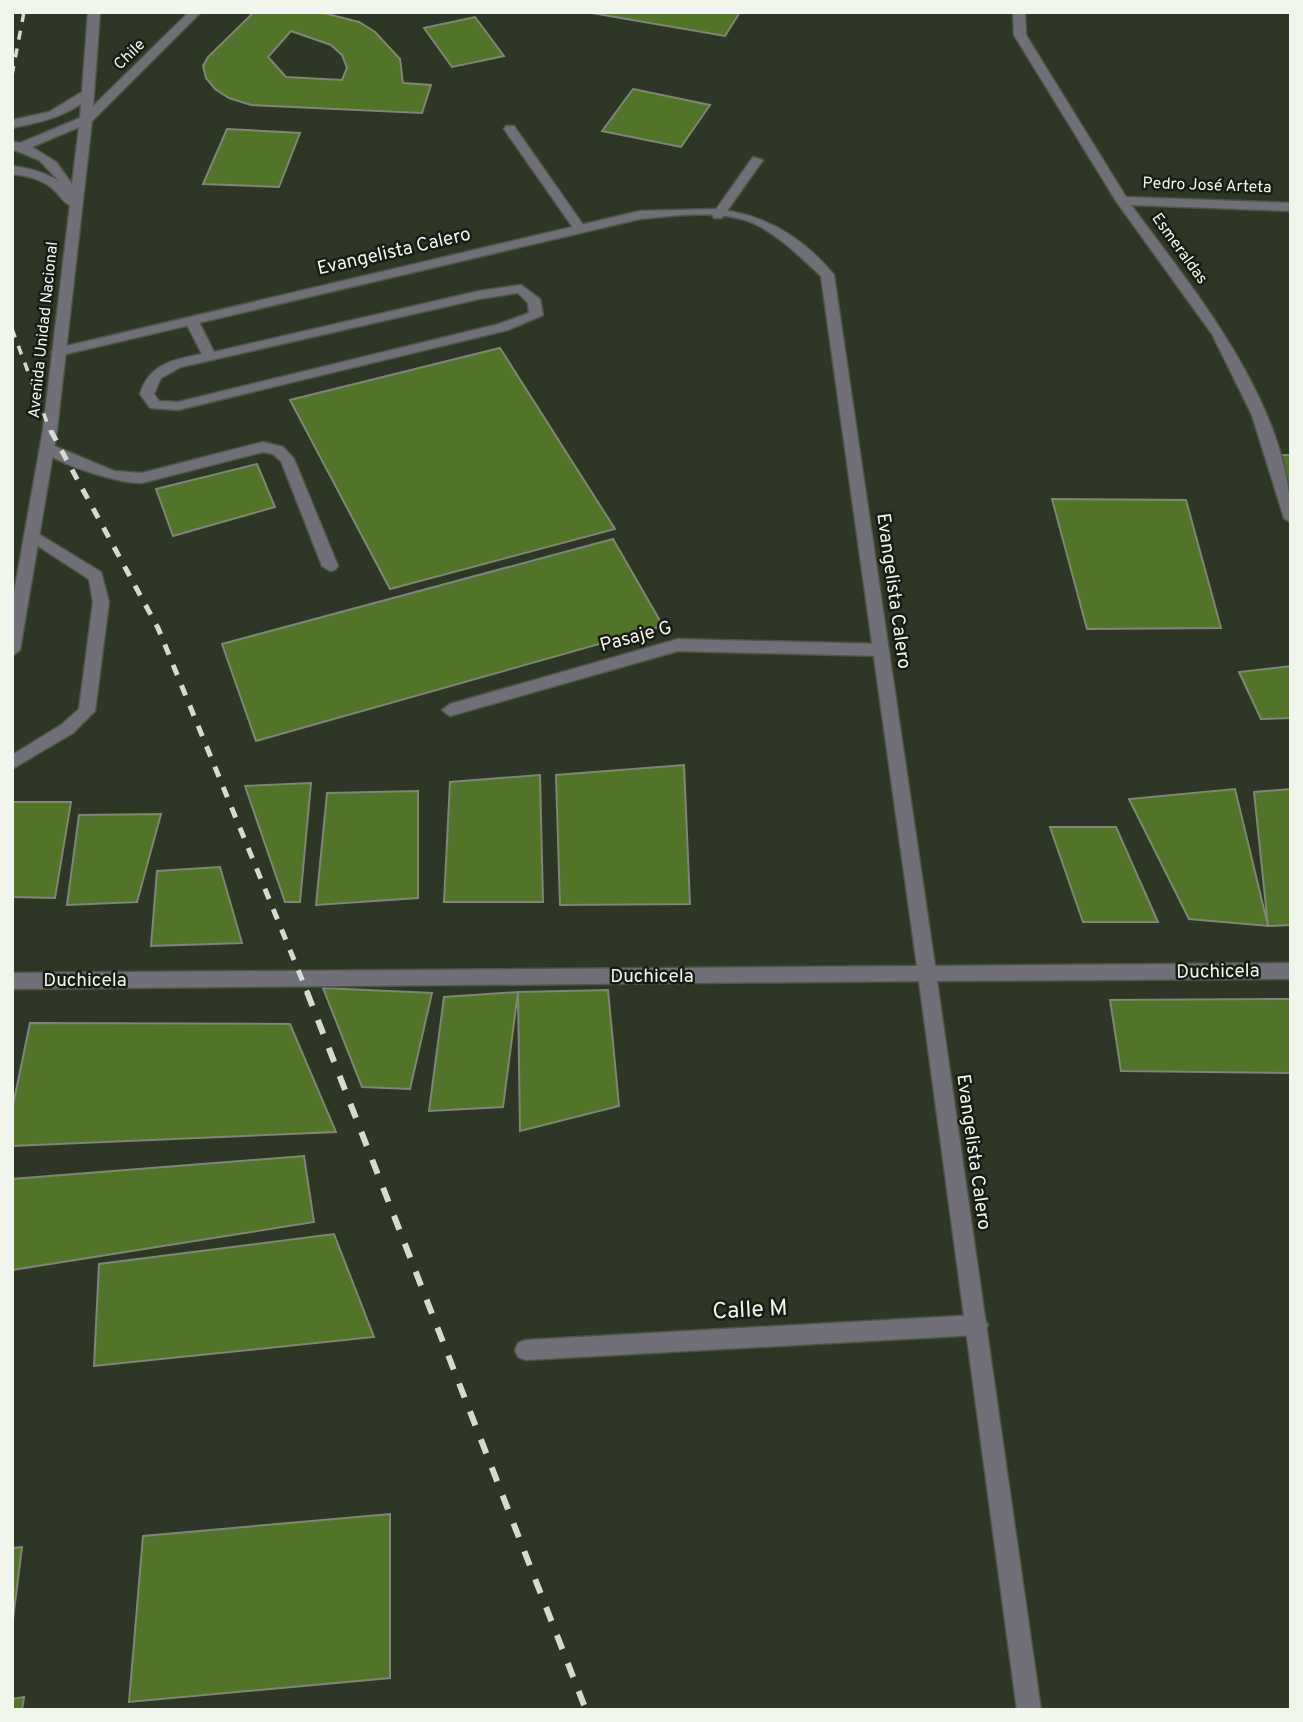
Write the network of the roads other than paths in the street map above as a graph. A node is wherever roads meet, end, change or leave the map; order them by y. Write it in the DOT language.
graph roads {
  1 [pos="94,12"];
  2 [pos="196,12"];
  3 [pos="1019,12"];
  4 [pos="88,93"];
  5 [pos="86,120"];
  6 [pos="12,124"];
  7 [pos="510,129"];
  8 [pos="16,147"];
  9 [pos="757,160"];
  10 [pos="12,170"];
  11 [pos="1122,201"];
  12 [pos="1291,207"];
  13 [pos="718,215"];
  14 [pos="74,216"];
  15 [pos="580,229"];
  16 [pos="192,321"];
  17 [pos="58,352"];
  18 [pos="210,357"];
  19 [pos="47,447"];
  20 [pos="1291,518"];
  21 [pos="32,535"];
  22 [pos="330,566"];
  23 [pos="12,650"];
  24 [pos="880,650"];
  25 [pos="450,710"];
  26 [pos="12,763"];
  27 [pos="1291,971"];
  28 [pos="925,975"];
  29 [pos="12,981"];
  30 [pos="977,1325"];
  31 [pos="526,1350"];
  32 [pos="1029,1710"];
  1 -- 4 [label="street, Avenida Unidad Nacional"];
  2 -- 5 [label="street, Chile"];
  3 -- 11 [label="street, Esmeraldas"];
  4 -- 5 [label="street, Avenida Unidad Nacional"];
  4 -- 6 [label="street"];
  5 -- 8 [label="street"];
  5 -- 14 [label="street, Avenida Unidad Nacional"];
  7 -- 15 [label="street"];
  8 -- 14 [label="street"];
  9 -- 13 [label="street"];
  10 -- 14 [label="street"];
  11 -- 12 [label="street, Pedro José Arteta"];
  11 -- 20 [label="street, Esmeraldas"];
  13 -- 15 [label="street, Evangelista Calero"];
  13 -- 24 [label="street, Evangelista Calero"];
  14 -- 17 [label="street, Avenida Unidad Nacional"];
  15 -- 16 [label="street, Evangelista Calero"];
  16 -- 17 [label="street, Evangelista Calero"];
  16 -- 18 [label="street"];
  17 -- 19 [label="street, Avenida Unidad Nacional"];
  18 -- 18 [label="street"];
  19 -- 21 [label="street, Avenida Unidad Nacional"];
  19 -- 22 [label="street"];
  21 -- 23 [label="street, Avenida Unidad Nacional"];
  21 -- 26 [label="street"];
  24 -- 25 [label="street, Pasaje G"];
  24 -- 28 [label="street, Evangelista Calero"];
  27 -- 28 [label="street, Duchicela"];
  28 -- 29 [label="street, Duchicela"];
  28 -- 30 [label="street, Evangelista Calero"];
  30 -- 31 [label="street, Calle M"];
  30 -- 32 [label="street, Evangelista Calero"];
}
